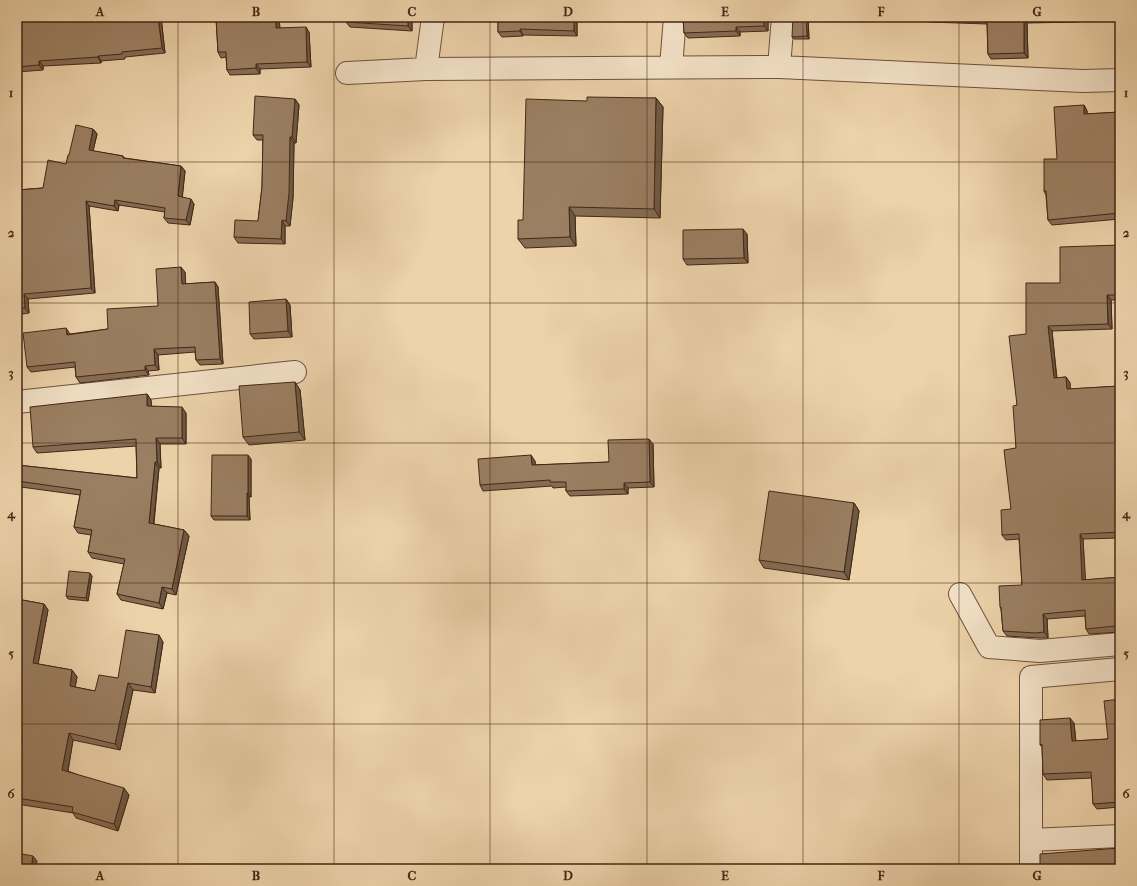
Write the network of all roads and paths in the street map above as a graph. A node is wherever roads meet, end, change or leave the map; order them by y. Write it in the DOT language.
graph roads {
  1 [pos="433,17"];
  2 [pos="674,17"];
  3 [pos="783,17"];
  4 [pos="671,67"];
  5 [pos="779,67"];
  6 [pos="426,69"];
  7 [pos="347,73"];
  8 [pos="1120,80"];
  9 [pos="295,372"];
  10 [pos="17,402"];
  11 [pos="960,594"];
  12 [pos="1120,644"];
  13 [pos="1120,669"];
  14 [pos="1120,836"];
  15 [pos="1031,840"];
  16 [pos="1031,869"];
  1 -- 6 [label="street"];
  2 -- 4 [label="street"];
  3 -- 5 [label="street"];
  4 -- 5 [label="street"];
  4 -- 6 [label="street"];
  5 -- 8 [label="street"];
  6 -- 7 [label="street"];
  9 -- 10 [label="street"];
  11 -- 12 [label="street"];
  13 -- 15 [label="street"];
  14 -- 15 [label="street"];
  15 -- 16 [label="street"];
}
